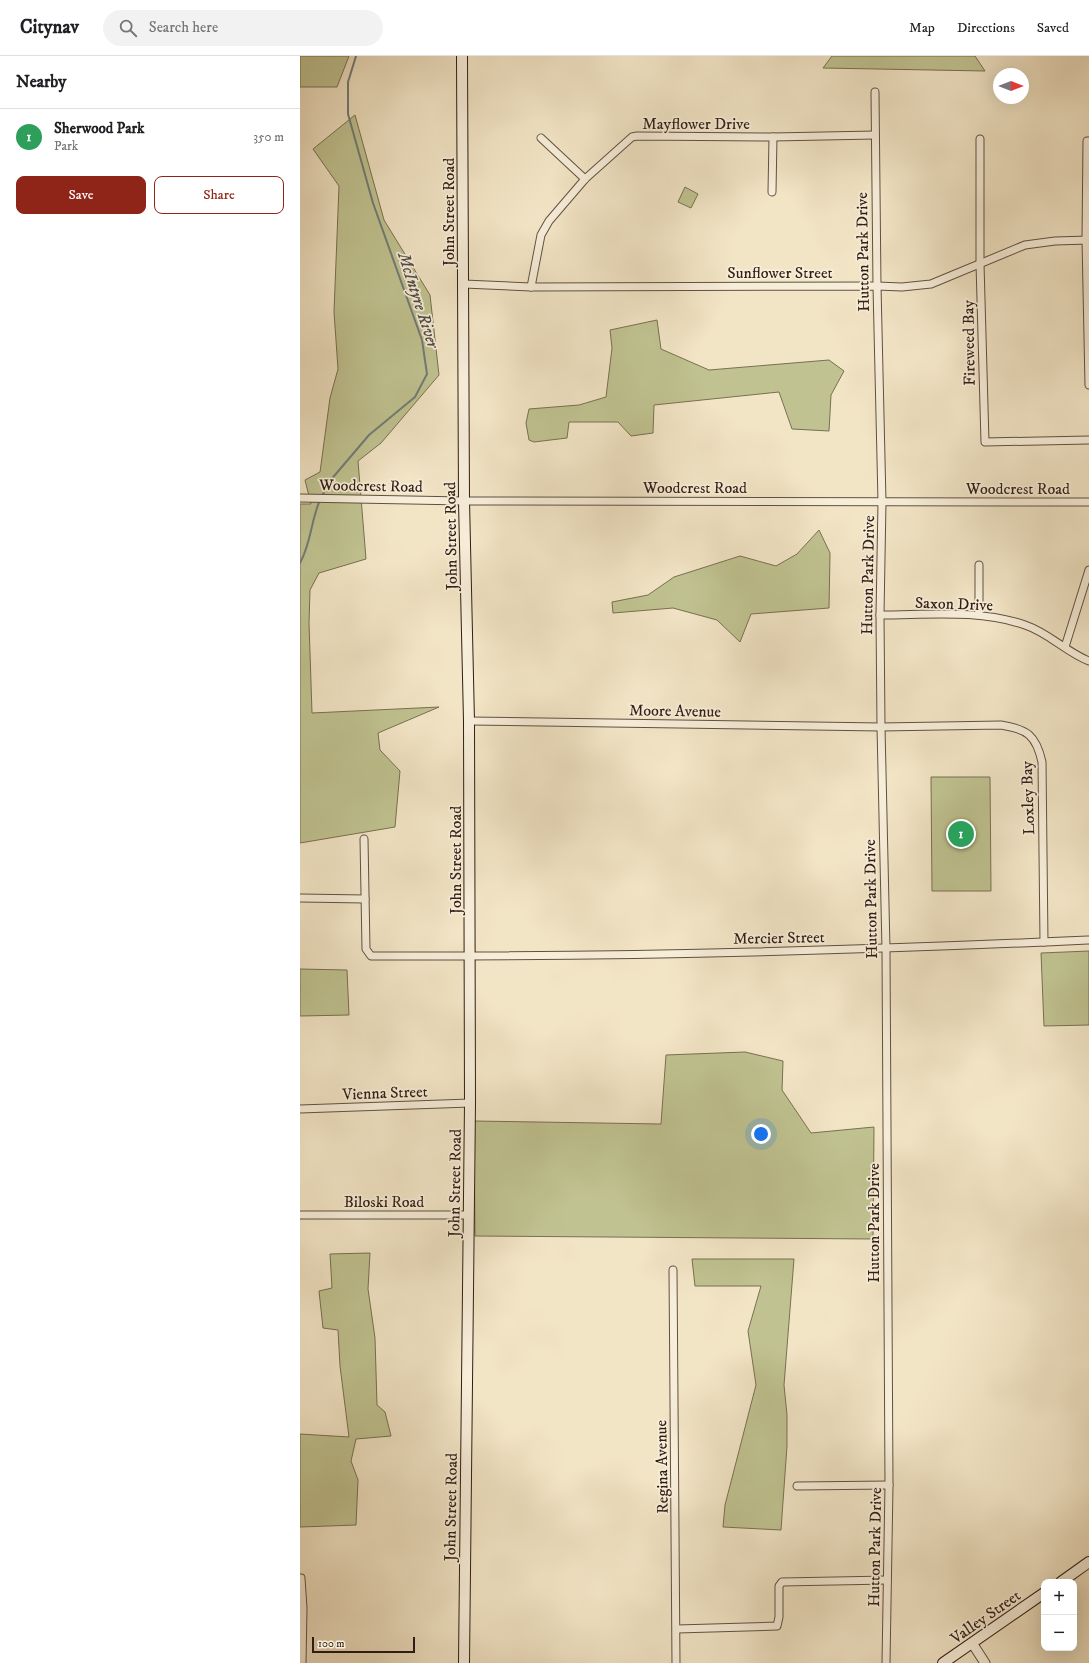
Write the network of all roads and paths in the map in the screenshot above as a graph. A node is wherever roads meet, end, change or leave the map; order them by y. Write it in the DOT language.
graph roads {
  1 [pos="462,56"];
  2 [pos="875,92"];
  3 [pos="875,135"];
  4 [pos="773,137"];
  5 [pos="541,138"];
  6 [pos="980,139"];
  7 [pos="1089,141"];
  8 [pos="586,179"];
  9 [pos="772,192"];
  10 [pos="1087,240"];
  11 [pos="980,264"];
  12 [pos="464,284"];
  13 [pos="877,286"];
  14 [pos="531,287"];
  15 [pos="1089,384"];
  16 [pos="1089,440"];
  17 [pos="300,498"];
  18 [pos="464,501"];
  19 [pos="882,502"];
  20 [pos="1089,502"];
  21 [pos="979,565"];
  22 [pos="1089,570"];
  23 [pos="880,615"];
  24 [pos="979,615"];
  25 [pos="1065,647"];
  26 [pos="1089,661"];
  27 [pos="469,721"];
  28 [pos="881,727"];
  29 [pos="364,839"];
  30 [pos="300,898"];
  31 [pos="365,899"];
  32 [pos="1088,940"];
  33 [pos="1044,942"];
  34 [pos="886,949"];
  35 [pos="470,956"];
  36 [pos="470,1103"];
  37 [pos="300,1109"];
  38 [pos="300,1214"];
  39 [pos="469,1215"];
  40 [pos="673,1270"];
  41 [pos="889,1485"];
  42 [pos="797,1486"];
  43 [pos="1089,1562"];
  44 [pos="300,1578"];
  45 [pos="1065,1579"];
  46 [pos="887,1580"];
  47 [pos="1041,1596"];
  48 [pos="677,1629"];
  49 [pos="972,1643"];
  50 [pos="302,1663"];
  51 [pos="464,1663"];
  52 [pos="676,1663"];
  53 [pos="886,1663"];
  54 [pos="943,1663"];
  55 [pos="985,1663"];
  1 -- 12 [label="main road, John Street Road"];
  2 -- 3 [label="street, Hutton Park Drive"];
  3 -- 4 [label="street, Mayflower Drive"];
  3 -- 13 [label="street, Hutton Park Drive"];
  4 -- 8 [label="street, Mayflower Drive"];
  4 -- 9 [label="street"];
  5 -- 8 [label="street"];
  6 -- 11 [label="street, Fireweed Bay"];
  7 -- 10 [label="street"];
  8 -- 14 [label="street, Mayflower Drive"];
  10 -- 11 [label="street, Sunflower Street"];
  10 -- 15 [label="street"];
  11 -- 13 [label="street, Sunflower Street"];
  11 -- 16 [label="street, Fireweed Bay"];
  12 -- 14 [label="street, Sunflower Street"];
  12 -- 18 [label="main road, John Street Road"];
  13 -- 14 [label="street, Sunflower Street"];
  13 -- 19 [label="street, Hutton Park Drive"];
  17 -- 18 [label="street, Woodcrest Road"];
  18 -- 19 [label="street, Woodcrest Road"];
  18 -- 27 [label="main road, John Street Road"];
  19 -- 20 [label="street, Woodcrest Road"];
  19 -- 23 [label="street, Hutton Park Drive"];
  21 -- 24 [label="street"];
  22 -- 25 [label="street"];
  23 -- 24 [label="street, Saxon Drive"];
  23 -- 28 [label="street, Hutton Park Drive"];
  24 -- 25 [label="street, Saxon Drive"];
  25 -- 26 [label="street, Saxon Drive"];
  27 -- 28 [label="street, Moore Avenue"];
  27 -- 35 [label="main road, John Street Road"];
  28 -- 33 [label="street, Loxley Bay"];
  28 -- 34 [label="street, Hutton Park Drive"];
  29 -- 31 [label="street"];
  30 -- 31 [label="street"];
  31 -- 35 [label="street, Mercier Street"];
  32 -- 33 [label="street, Mercier Street"];
  33 -- 34 [label="street, Mercier Street"];
  34 -- 35 [label="street, Mercier Street"];
  34 -- 41 [label="street, Hutton Park Drive"];
  35 -- 36 [label="main road, John Street Road"];
  36 -- 37 [label="street, Vienna Street"];
  36 -- 39 [label="main road, John Street Road"];
  38 -- 39 [label="street, Biloski Road"];
  39 -- 51 [label="main road, John Street Road"];
  40 -- 48 [label="street, Regina Avenue"];
  41 -- 42 [label="street"];
  41 -- 46 [label="street, Hutton Park Drive"];
  43 -- 45 [label="main road"];
  44 -- 50 [label="street"];
  46 -- 48 [label="street"];
  46 -- 53 [label="street, Hutton Park Drive"];
  47 -- 49 [label="main road, Valley Street"];
  48 -- 52 [label="street, Regina Avenue"];
  49 -- 54 [label="main road, Valley Street"];
  49 -- 55 [label="street"];
}
